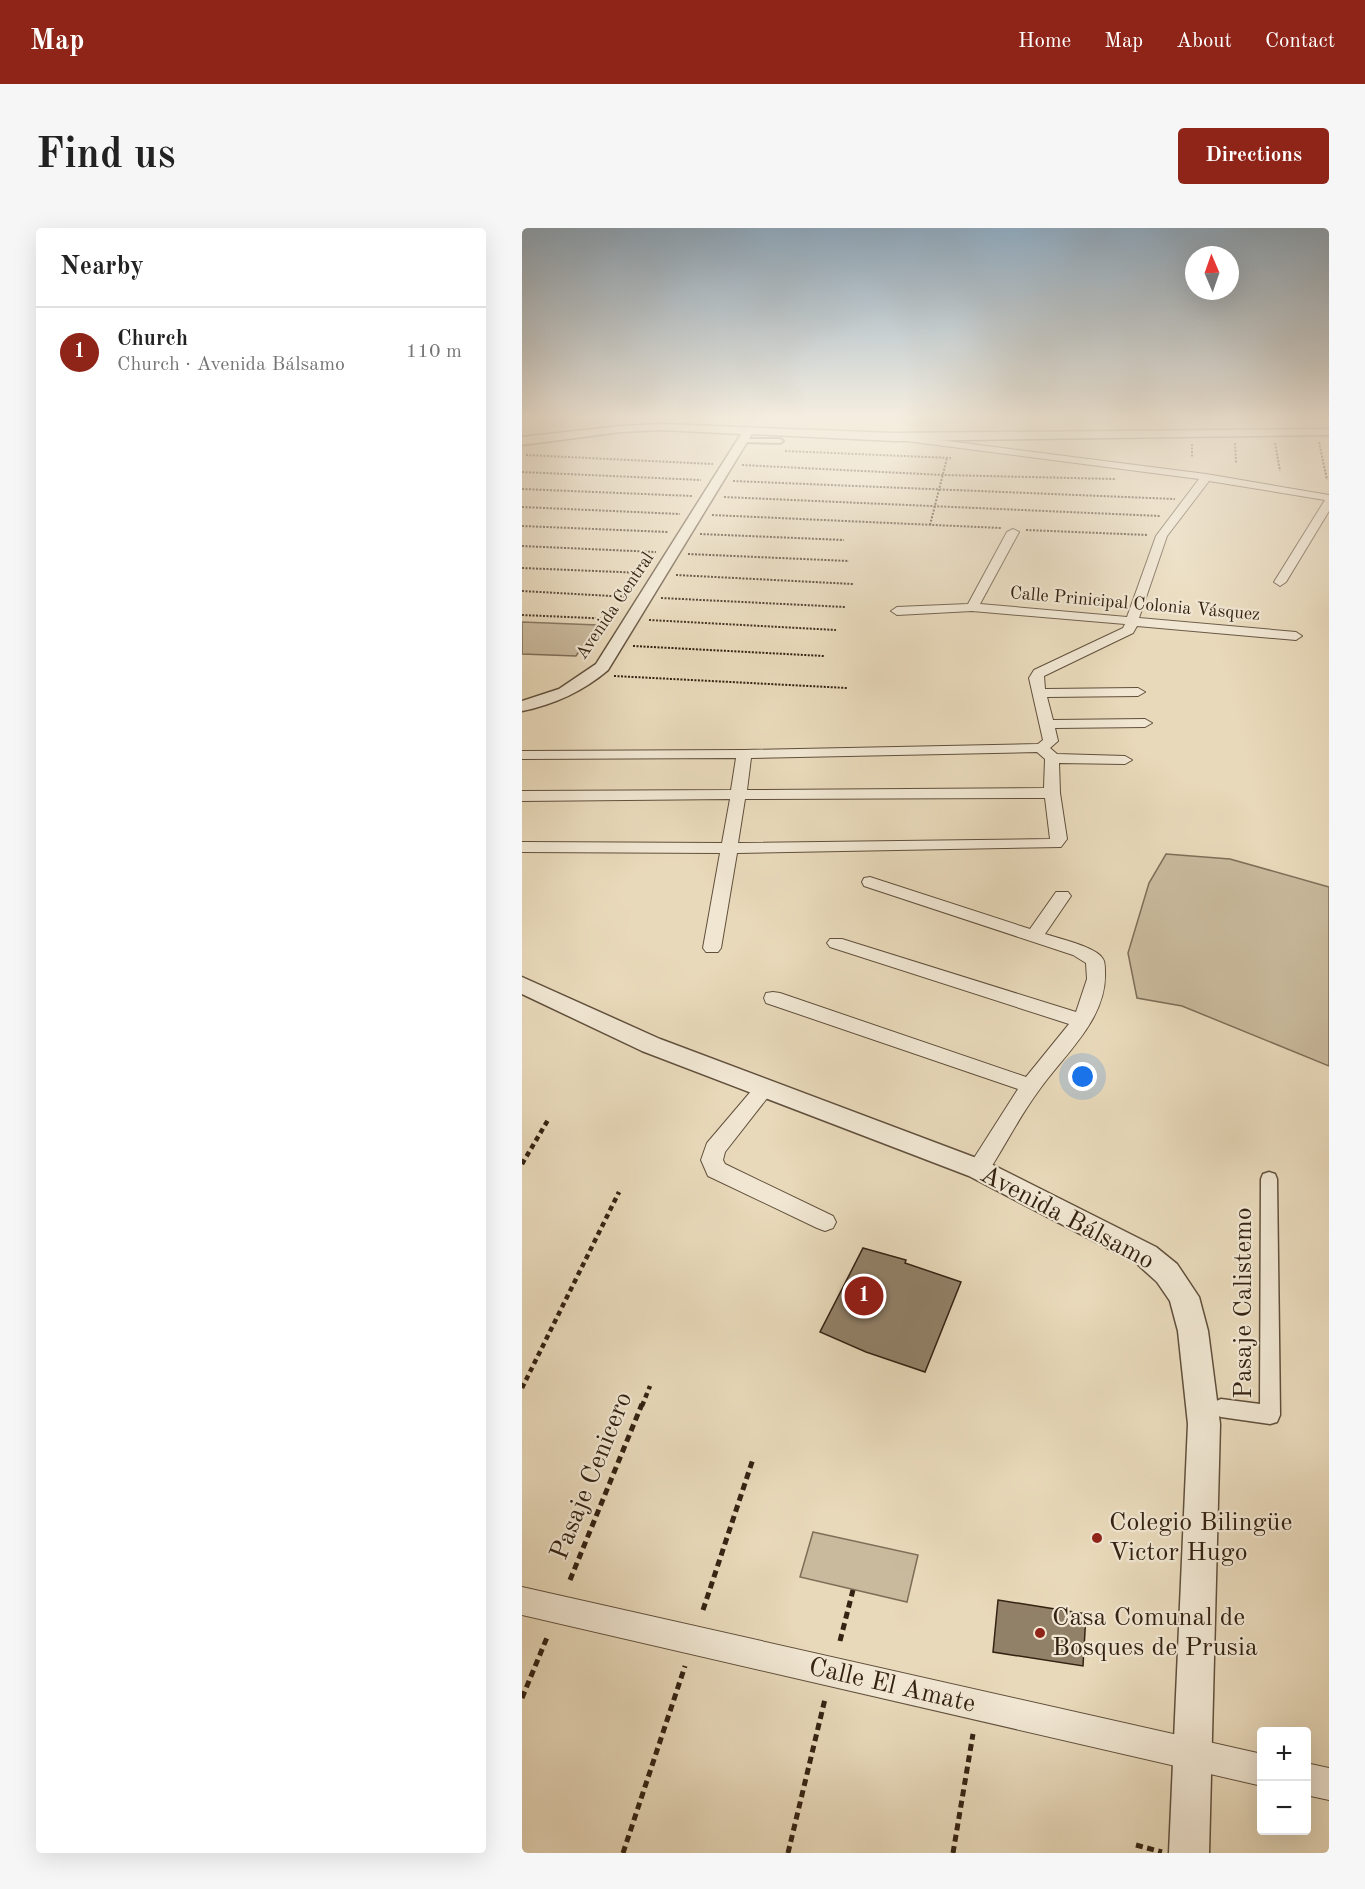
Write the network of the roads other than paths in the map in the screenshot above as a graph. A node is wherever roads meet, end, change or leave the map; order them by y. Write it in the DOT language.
graph roads {
  1 [pos="710,494"];
  2 [pos="1194,494"];
  3 [pos="1305,494"];
  4 [pos="1329,498"];
  5 [pos="1329,502"];
  6 [pos="1016,530"];
  7 [pos="1280,582"];
  8 [pos="972,607"];
  9 [pos="897,611"];
  10 [pos="1130,622"];
  11 [pos="1296,636"];
  12 [pos="1138,692"];
  13 [pos="1039,693"];
  14 [pos="522,706"];
  15 [pos="1145,723"];
  16 [pos="1047,724"];
  17 [pos="1047,753"];
  18 [pos="744,754"];
  19 [pos="522,755"];
  20 [pos="1125,760"];
  21 [pos="1052,793"];
  22 [pos="739,795"];
  23 [pos="522,796"];
  24 [pos="522,847"];
  25 [pos="728,848"];
  26 [pos="870,882"];
  27 [pos="1062,896"];
  28 [pos="1034,936"];
  29 [pos="836,944"];
  30 [pos="712,948"];
  31 [pos="522,985"];
  32 [pos="773,998"];
  33 [pos="1082,1021"];
  34 [pos="1030,1086"];
  35 [pos="765,1088"];
  36 [pos="978,1169"];
  37 [pos="1269,1179"];
  38 [pos="825,1222"];
  39 [pos="1221,1408"];
  40 [pos="522,1601"];
  41 [pos="1193,1755"];
  42 [pos="1257,1769"];
  43 [pos="1311,1780"];
  44 [pos="1329,1784"];
  45 [pos="1189,1853"];
  1 -- 14 [label="street, Avenida Central"];
  2 -- 10 [label="street"];
  3 -- 4 [label="street"];
  5 -- 7 [label="street"];
  6 -- 8 [label="street"];
  8 -- 9 [label="street, Calle Prinicipal Colonia Vásquez"];
  8 -- 10 [label="street, Calle Prinicipal Colonia Vásquez"];
  10 -- 11 [label="street, Calle Prinicipal Colonia Vásquez"];
  10 -- 13 [label="street"];
  12 -- 13 [label="street"];
  13 -- 16 [label="street"];
  15 -- 16 [label="street"];
  16 -- 17 [label="street"];
  17 -- 18 [label="street"];
  17 -- 20 [label="street"];
  17 -- 21 [label="street"];
  18 -- 19 [label="street"];
  18 -- 22 [label="street"];
  21 -- 22 [label="street"];
  21 -- 25 [label="street"];
  22 -- 23 [label="street"];
  22 -- 25 [label="street"];
  24 -- 25 [label="street"];
  25 -- 30 [label="street"];
  26 -- 28 [label="street"];
  27 -- 28 [label="street"];
  28 -- 33 [label="street"];
  29 -- 33 [label="street"];
  31 -- 35 [label="street, Avenida Bálsamo"];
  32 -- 34 [label="street"];
  33 -- 34 [label="street"];
  34 -- 36 [label="street"];
  35 -- 36 [label="street, Avenida Bálsamo"];
  35 -- 38 [label="street"];
  36 -- 41 [label="street, Avenida Bálsamo"];
  37 -- 39 [label="street, Pasaje Calistemo"];
  40 -- 41 [label="street, Calle El Amate"];
  41 -- 42 [label="street, Calle El Amate"];
  41 -- 45 [label="street, Avenida Bálsamo"];
  43 -- 44 [label="street"];
}
